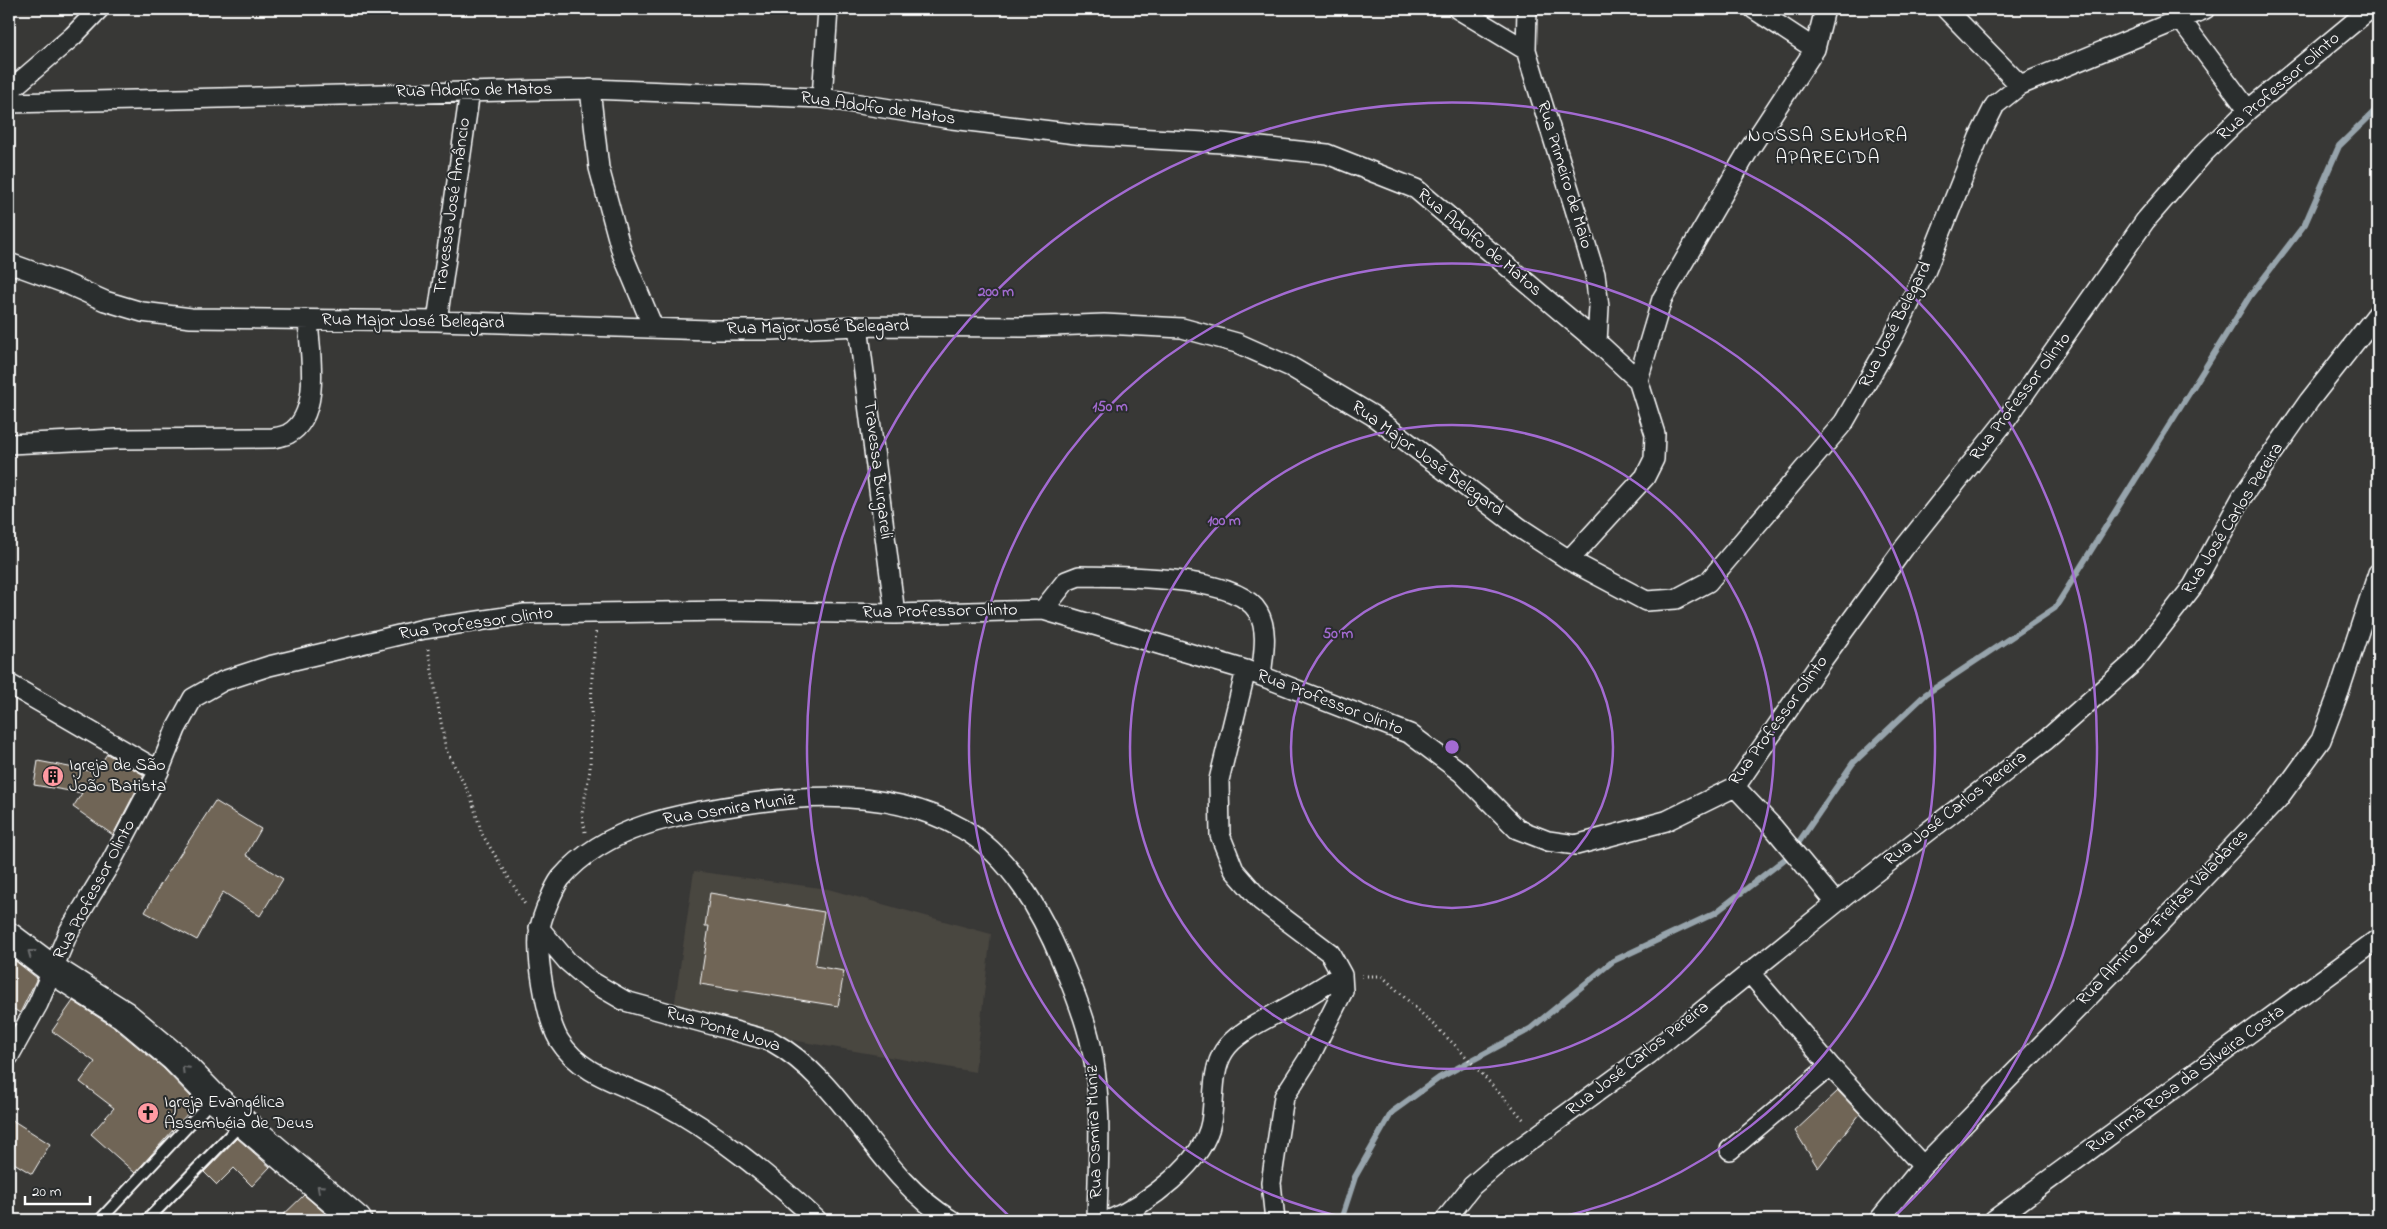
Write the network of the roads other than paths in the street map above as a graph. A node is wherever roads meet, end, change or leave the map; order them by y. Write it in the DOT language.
graph roads {
  1 [pos="99,9"];
  2 [pos="828,9"];
  3 [pos="1458,9"];
  4 [pos="1527,9"];
  5 [pos="1754,9"];
  6 [pos="1825,9"];
  7 [pos="1946,9"];
  8 [pos="2205,9"];
  9 [pos="2370,9"];
  10 [pos="2181,20"];
  11 [pos="1815,49"];
  12 [pos="1526,50"];
  13 [pos="2020,85"];
  14 [pos="590,89"];
  15 [pos="9,90"];
  16 [pos="470,91"];
  17 [pos="822,98"];
  18 [pos="9,103"];
  19 [pos="2248,110"];
  20 [pos="9,263"];
  21 [pos="2378,313"];
  22 [pos="437,320"];
  23 [pos="308,321"];
  24 [pos="858,326"];
  25 [pos="652,327"];
  26 [pos="1597,342"];
  27 [pos="1638,380"];
  28 [pos="9,444"];
  29 [pos="1569,560"];
  30 [pos="2378,573"];
  31 [pos="1043,610"];
  32 [pos="896,614"];
  33 [pos="1253,673"];
  34 [pos="9,684"];
  35 [pos="160,771"];
  36 [pos="1736,787"];
  37 [pos="1836,902"];
  38 [pos="539,928"];
  39 [pos="9,937"];
  40 [pos="2378,939"];
  41 [pos="53,970"];
  42 [pos="1749,972"];
  43 [pos="1342,975"];
  44 [pos="9,1056"];
  45 [pos="1830,1066"];
  46 [pos="214,1098"];
  47 [pos="242,1123"];
  48 [pos="1730,1150"];
  49 [pos="1923,1166"];
  50 [pos="100,1220"];
  51 [pos="147,1220"];
  52 [pos="357,1220"];
  53 [pos="817,1220"];
  54 [pos="951,1220"];
  55 [pos="1097,1220"];
  56 [pos="1110,1220"];
  57 [pos="1275,1220"];
  58 [pos="1445,1220"];
  59 [pos="1879,1220"];
  60 [pos="1994,1220"];
  1 -- 15 [label="street"];
  2 -- 17 [label="street"];
  3 -- 12 [label="street"];
  4 -- 12 [label="street, Rua Primeiro de Maio"];
  5 -- 11 [label="street"];
  6 -- 11 [label="street"];
  7 -- 13 [label="street"];
  8 -- 10 [label="street, Rua José Belegard"];
  9 -- 19 [label="street, Rua Professor Olinto"];
  10 -- 13 [label="street, Rua José Belegard"];
  10 -- 19 [label="street"];
  11 -- 27 [label="street"];
  12 -- 26 [label="street, Rua Primeiro de Maio"];
  13 -- 29 [label="street, Rua José Belegard"];
  14 -- 16 [label="street, Rua Adolfo de Matos"];
  14 -- 17 [label="street, Rua Adolfo de Matos"];
  14 -- 25 [label="street"];
  16 -- 18 [label="street, Rua Adolfo de Matos"];
  16 -- 22 [label="street, Travessa José Amâncio"];
  17 -- 26 [label="street, Rua Adolfo de Matos"];
  19 -- 36 [label="street, Rua Professor Olinto"];
  20 -- 23 [label="street, Rua Major José Belegard"];
  21 -- 37 [label="street, Rua José Carlos Pereira"];
  22 -- 23 [label="street, Rua Major José Belegard"];
  22 -- 25 [label="street, Rua Major José Belegard"];
  23 -- 28 [label="street"];
  24 -- 25 [label="street, Rua Major José Belegard"];
  24 -- 29 [label="street, Rua Major José Belegard"];
  24 -- 32 [label="street, Travessa Burgareli"];
  26 -- 27 [label="street, Rua Adolfo de Matos"];
  27 -- 29 [label="street, Rua Adolfo de Matos"];
  30 -- 49 [label="street, Rua Almiro de Freitas Valadares"];
  31 -- 32 [label="street, Rua Professor Olinto"];
  31 -- 33 [label="street, Rua Professor Olinto"];
  31 -- 33 [label="street"];
  32 -- 35 [label="street, Rua Professor Olinto"];
  33 -- 36 [label="street, Rua Professor Olinto"];
  33 -- 43 [label="street"];
  34 -- 35 [label="street"];
  35 -- 41 [label="street, Rua Professor Olinto"];
  36 -- 37 [label="street"];
  37 -- 42 [label="street, Rua José Carlos Pereira"];
  38 -- 53 [label="street, Rua Osmira Muniz"];
  38 -- 54 [label="street, Rua Ponte Nova"];
  38 -- 55 [label="street, Rua Osmira Muniz"];
  41 -- 39 [label="main road, one-way"];
  40 -- 60 [label="street, Rua Irmã Rosa da Silveira Costa"];
  41 -- 44 [label="street, Rua Professor Olinto"];
  46 -- 41 [label="main road, one-way"];
  42 -- 45 [label="street"];
  42 -- 58 [label="street, Rua José Carlos Pereira"];
  43 -- 56 [label="street"];
  43 -- 57 [label="street"];
  45 -- 48 [label="street"];
  45 -- 49 [label="street"];
  46 -- 47 [label="main road"];
  46 -- 50 [label="lane"];
  47 -- 51 [label="lane"];
  52 -- 47 [label="main road, one-way"];
  49 -- 59 [label="street, Rua Almiro de Freitas Valadares"];
}
